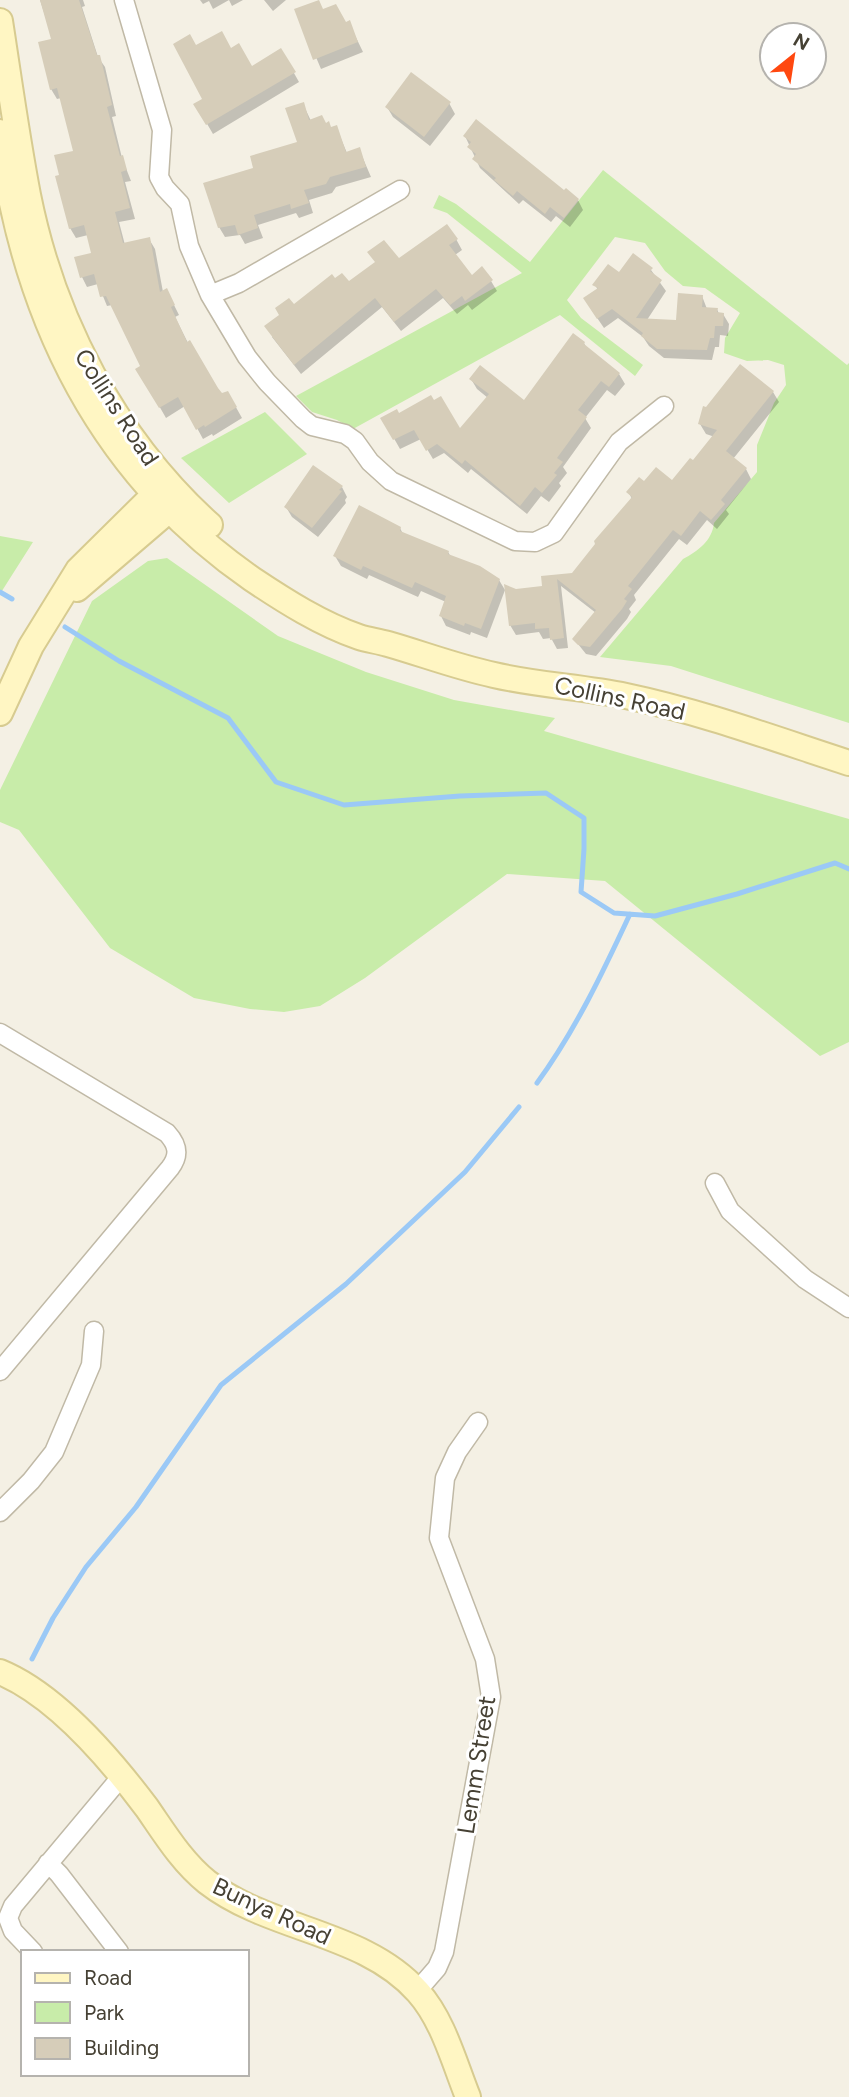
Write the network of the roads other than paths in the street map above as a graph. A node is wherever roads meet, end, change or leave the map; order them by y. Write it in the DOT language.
graph roads {
  1 [pos="124,0"];
  2 [pos="0,21"];
  3 [pos="0,132"];
  4 [pos="401,190"];
  5 [pos="210,295"];
  6 [pos="664,406"];
  7 [pos="169,496"];
  8 [pos="0,713"];
  9 [pos="849,763"];
  10 [pos="0,1033"];
  11 [pos="715,1183"];
  12 [pos="849,1308"];
  13 [pos="94,1331"];
  14 [pos="0,1371"];
  15 [pos="478,1422"];
  16 [pos="0,1513"];
  17 [pos="0,1672"];
  18 [pos="121,1777"];
  19 [pos="48,1863"];
  20 [pos="31,1950"];
  21 [pos="117,1950"];
  22 [pos="417,1991"];
  23 [pos="468,2097"];
  1 -- 5 [label="street"];
  2 -- 7 [label="main road, Collins Road"];
  3 -- 7 [label="main road, Collins Road"];
  4 -- 5 [label="street"];
  5 -- 6 [label="street"];
  7 -- 8 [label="main road"];
  7 -- 9 [label="main road, Collins Road"];
  10 -- 14 [label="street"];
  11 -- 12 [label="street"];
  13 -- 16 [label="street"];
  15 -- 22 [label="street, Lemm Street"];
  17 -- 18 [label="main road, Bunya Road"];
  18 -- 19 [label="street"];
  18 -- 22 [label="main road, Bunya Road"];
  19 -- 20 [label="street"];
  19 -- 21 [label="street"];
  22 -- 23 [label="main road, Bunya Road"];
}
